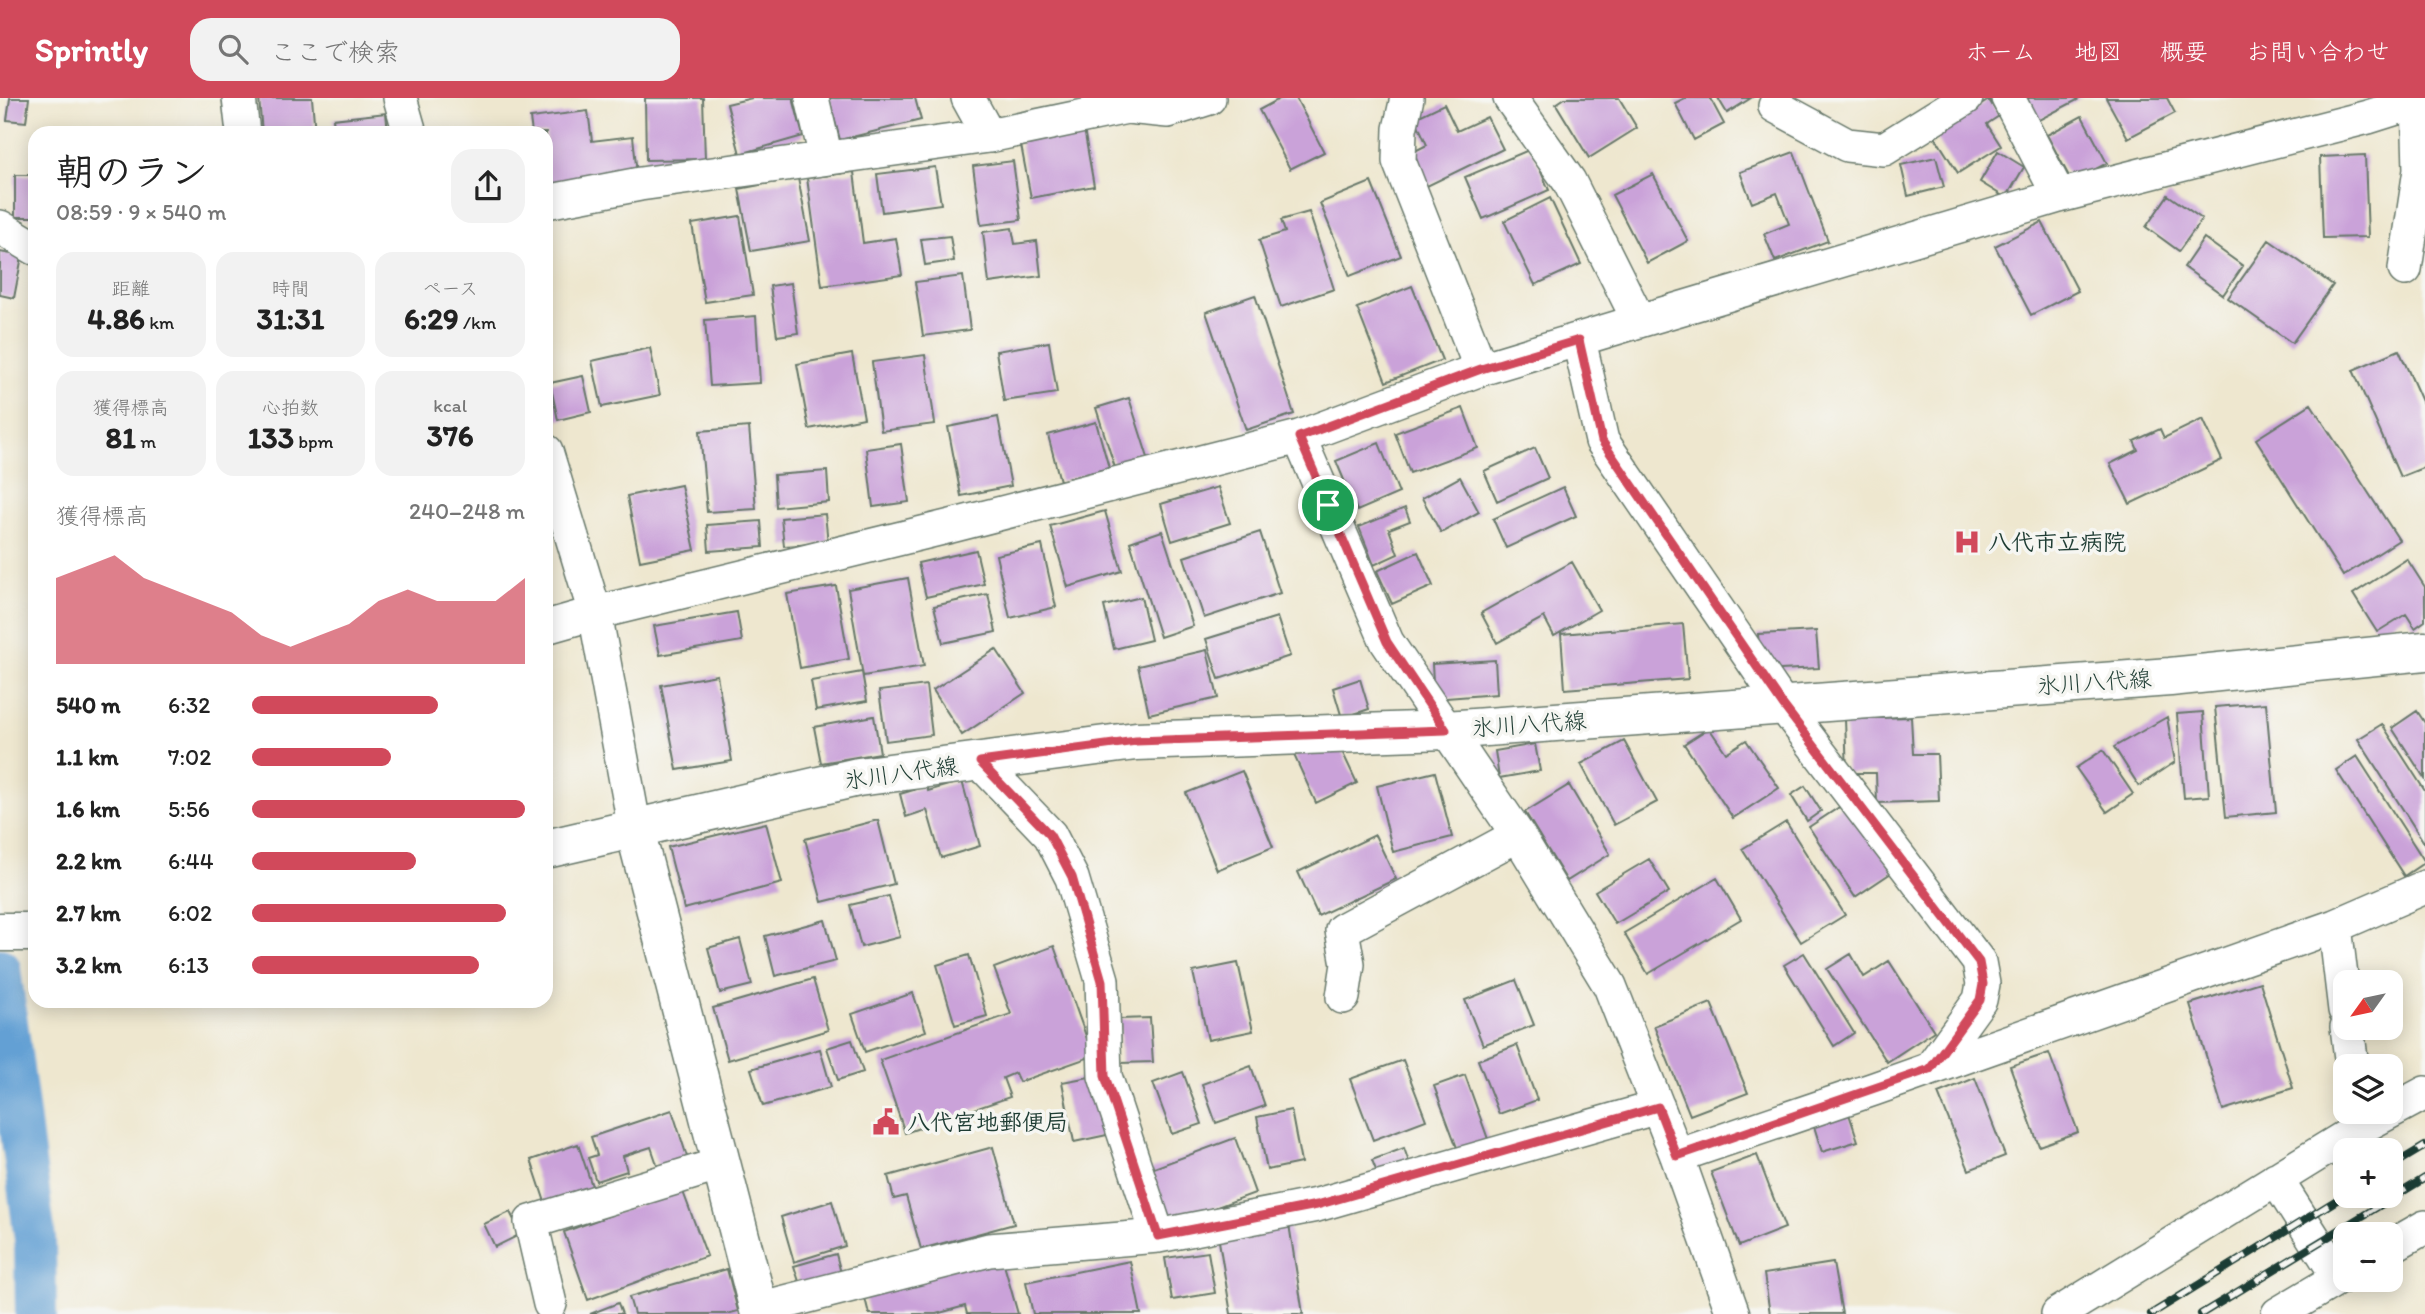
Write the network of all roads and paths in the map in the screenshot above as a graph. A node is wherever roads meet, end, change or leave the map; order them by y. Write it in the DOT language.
graph roads {
  1 [pos="239,98"];
  2 [pos="400,98"];
  3 [pos="812,98"];
  4 [pos="968,98"];
  5 [pos="1209,98"];
  6 [pos="1407,98"];
  7 [pos="1510,98"];
  8 [pos="1966,98"];
  9 [pos="2008,98"];
  10 [pos="2421,99"];
  11 [pos="1775,106"];
  12 [pos="2372,107"];
  13 [pos="242,126"];
  14 [pos="408,126"];
  15 [pos="989,136"];
  16 [pos="826,158"];
  17 [pos="2059,196"];
  18 [pos="553,201"];
  19 [pos="0,227"];
  20 [pos="28,244"];
  21 [pos="2405,269"];
  22 [pos="1639,321"];
  23 [pos="1579,340"];
  24 [pos="1481,369"];
  25 [pos="1299,437"];
  26 [pos="553,474"];
  27 [pos="595,613"];
  28 [pos="553,625"];
  29 [pos="2425,651"];
  30 [pos="1783,705"];
  31 [pos="1446,730"];
  32 [pos="980,762"];
  33 [pos="635,830"];
  34 [pos="1518,835"];
  35 [pos="553,848"];
  36 [pos="2425,887"];
  37 [pos="2335,926"];
  38 [pos="2340,970"];
  39 [pos="1343,997"];
  40 [pos="1930,1069"];
  41 [pos="2425,1093"];
  42 [pos="2403,1102"];
  43 [pos="1658,1107"];
  44 [pos="2352,1124"];
  45 [pos="1677,1156"];
  46 [pos="721,1164"];
  47 [pos="2276,1179"];
  48 [pos="2425,1227"];
  49 [pos="1158,1236"];
  50 [pos="2403,1240"];
  51 [pos="2333,1263"];
  52 [pos="2333,1282"];
  53 [pos="550,1304"];
  54 [pos="2293,1310"];
  55 [pos="759,1312"];
  56 [pos="1733,1314"];
  57 [pos="2058,1314"];
  1 -- 13 [label="street"];
  2 -- 14 [label="street"];
  3 -- 16 [label="street"];
  4 -- 15 [label="street"];
  5 -- 15 [label="street"];
  6 -- 24 [label="street"];
  7 -- 22 [label="street"];
  8 -- 11 [label="street"];
  9 -- 17 [label="street"];
  10 -- 12 [label="street"];
  10 -- 21 [label="street"];
  12 -- 17 [label="street"];
  15 -- 16 [label="street"];
  16 -- 18 [label="street"];
  17 -- 22 [label="street"];
  19 -- 20 [label="street"];
  22 -- 23 [label="street"];
  23 -- 24 [label="street"];
  23 -- 30 [label="street"];
  24 -- 25 [label="street"];
  25 -- 27 [label="street"];
  25 -- 31 [label="street"];
  26 -- 27 [label="street"];
  27 -- 28 [label="street"];
  27 -- 33 [label="street"];
  29 -- 30 [label="main road, 氷川八代線"];
  30 -- 31 [label="main road, 氷川八代線"];
  30 -- 40 [label="street"];
  31 -- 32 [label="main road, 氷川八代線"];
  31 -- 34 [label="street"];
  32 -- 33 [label="main road, 氷川八代線"];
  32 -- 49 [label="street"];
  33 -- 35 [label="main road, 氷川八代線"];
  33 -- 46 [label="main road"];
  34 -- 39 [label="street"];
  34 -- 43 [label="street"];
  36 -- 37 [label="street"];
  37 -- 38 [label="street"];
  37 -- 40 [label="street"];
  40 -- 45 [label="street"];
  41 -- 42 [label="street"];
  43 -- 45 [label="street"];
  43 -- 49 [label="street"];
  44 -- 47 [label="street"];
  45 -- 56 [label="street"];
  46 -- 53 [label="street"];
  46 -- 55 [label="main road"];
  47 -- 51 [label="street"];
  47 -- 57 [label="street"];
  48 -- 50 [label="street"];
  49 -- 55 [label="street"];
  52 -- 54 [label="street"];
}
